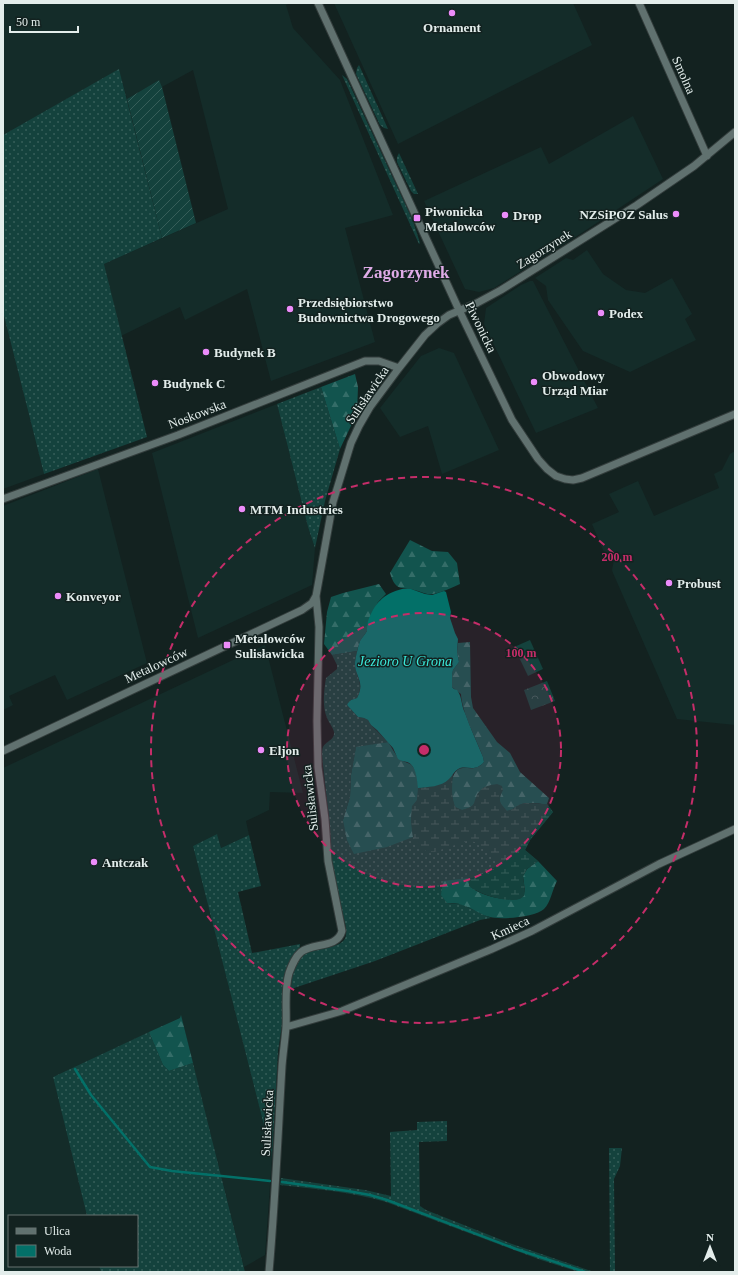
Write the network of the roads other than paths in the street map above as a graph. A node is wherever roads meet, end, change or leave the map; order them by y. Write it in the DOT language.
graph roads {
  1 [pos="318,3"];
  2 [pos="639,3"];
  3 [pos="735,132"];
  4 [pos="707,156"];
  5 [pos="459,310"];
  6 [pos="399,368"];
  7 [pos="735,414"];
  8 [pos="3,500"];
  9 [pos="316,596"];
  10 [pos="3,751"];
  11 [pos="735,829"];
  12 [pos="286,1027"];
  13 [pos="269,1272"];
  1 -- 5 [label="street, Piwonicka"];
  2 -- 4 [label="street, Smolna"];
  3 -- 4 [label="street, Zagorzynek"];
  4 -- 5 [label="street, Zagorzynek"];
  5 -- 6 [label="street, Sulisławicka"];
  5 -- 7 [label="street, Piwonicka"];
  6 -- 8 [label="street, Noskowska"];
  6 -- 9 [label="street, Sulisławicka"];
  9 -- 10 [label="street, Metalowców"];
  9 -- 12 [label="street, Sulisławicka"];
  11 -- 12 [label="street, Kmieca"];
  12 -- 13 [label="street, Sulisławicka"];
}
